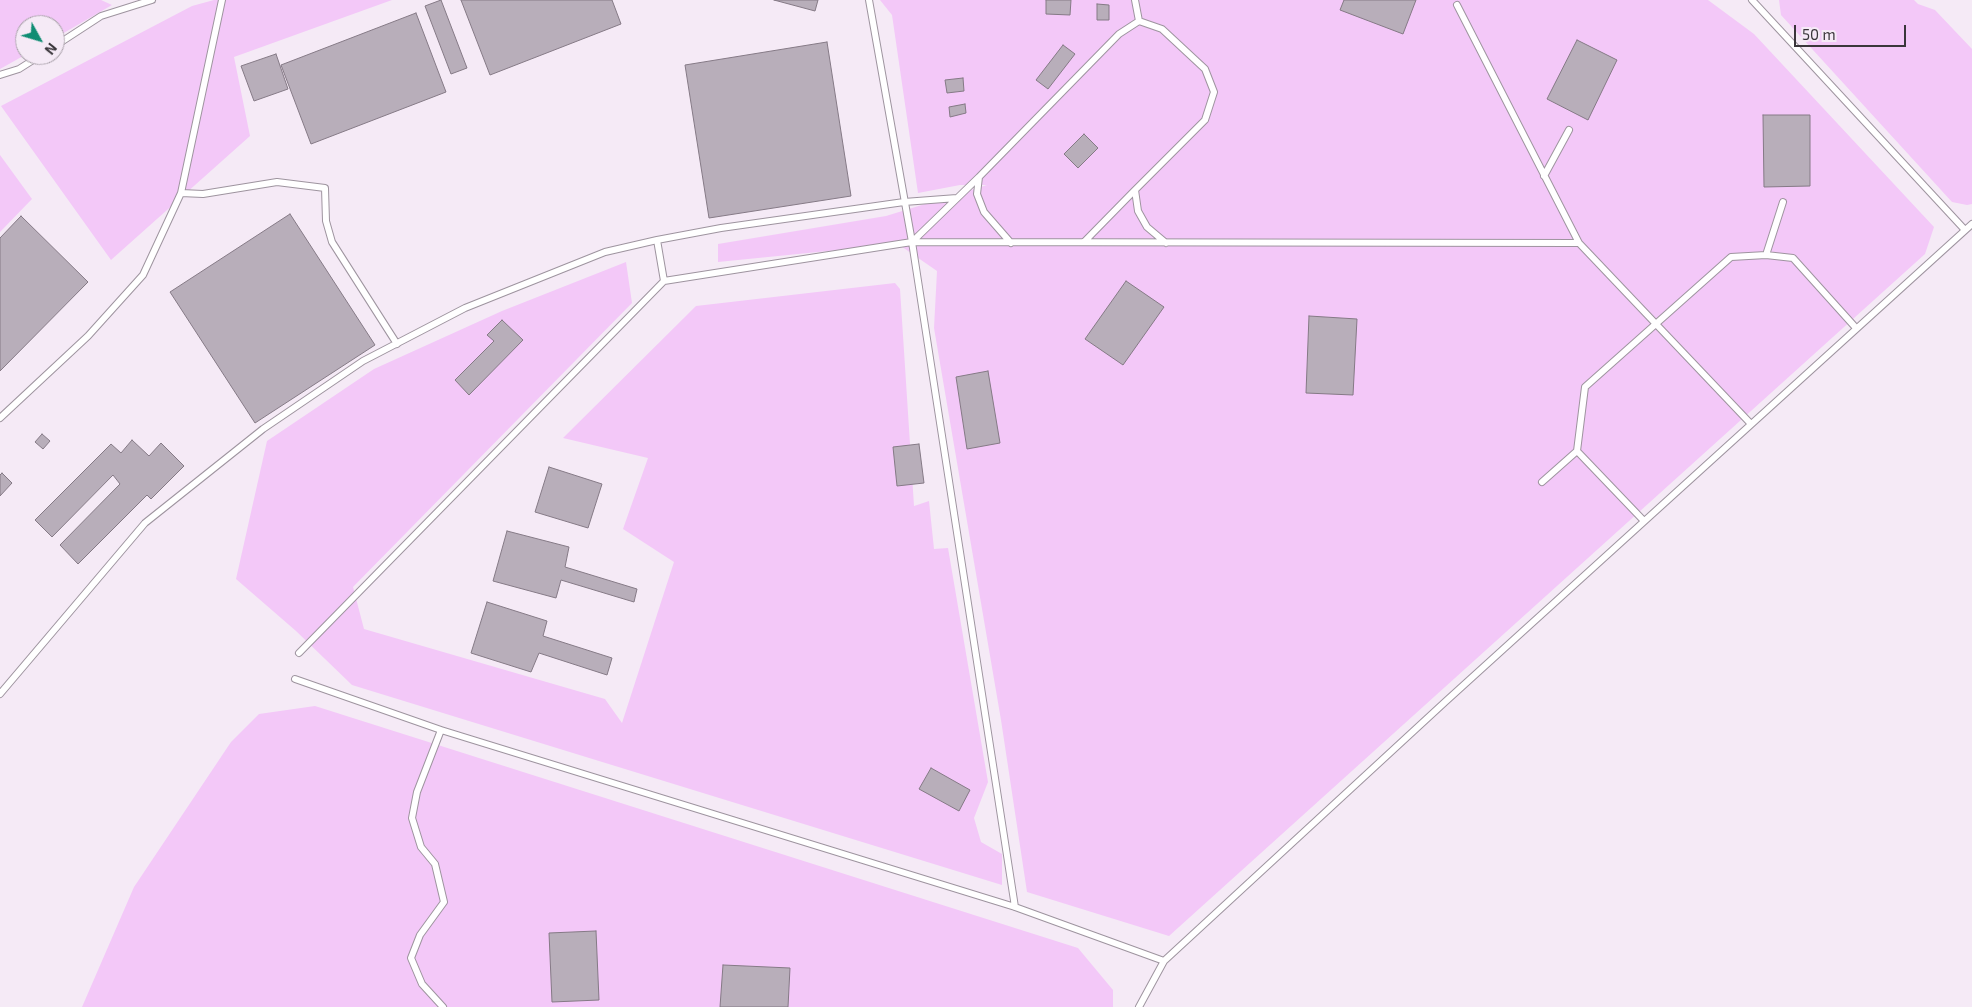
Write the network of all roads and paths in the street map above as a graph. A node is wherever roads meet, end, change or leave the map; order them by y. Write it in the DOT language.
graph roads {
  1 [pos="152,0"];
  2 [pos="222,0"];
  3 [pos="869,0"];
  4 [pos="1135,0"];
  5 [pos="1752,0"];
  6 [pos="1457,6"];
  7 [pos="1139,21"];
  8 [pos="65,39"];
  9 [pos="26,65"];
  10 [pos="0,75"];
  11 [pos="1569,130"];
  12 [pos="1544,176"];
  13 [pos="979,177"];
  14 [pos="1135,190"];
  15 [pos="181,193"];
  16 [pos="958,198"];
  17 [pos="904,202"];
  18 [pos="1783,202"];
  19 [pos="1972,224"];
  20 [pos="1965,230"];
  21 [pos="657,240"];
  22 [pos="912,242"];
  23 [pos="1084,242"];
  24 [pos="1011,243"];
  25 [pos="1166,243"];
  26 [pos="1579,243"];
  27 [pos="1766,255"];
  28 [pos="664,281"];
  29 [pos="1656,323"];
  30 [pos="1856,328"];
  31 [pos="397,344"];
  32 [pos="0,418"];
  33 [pos="1751,424"];
  34 [pos="1577,451"];
  35 [pos="1542,482"];
  36 [pos="1644,521"];
  37 [pos="299,653"];
  38 [pos="294,679"];
  39 [pos="0,694"];
  40 [pos="441,730"];
  41 [pos="1015,907"];
  42 [pos="1164,961"];
  43 [pos="443,1007"];
  44 [pos="1139,1007"];
  1 -- 8 [label="lane"];
  2 -- 15 [label="lane"];
  3 -- 17 [label="lane"];
  4 -- 7 [label="lane"];
  5 -- 20 [label="lane"];
  6 -- 12 [label="lane"];
  7 -- 13 [label="lane"];
  7 -- 14 [label="lane"];
  9 -- 10 [label="lane"];
  11 -- 12 [label="lane"];
  12 -- 26 [label="lane"];
  13 -- 16 [label="lane"];
  13 -- 24 [label="lane"];
  14 -- 23 [label="lane"];
  14 -- 25 [label="lane"];
  15 -- 31 [label="lane"];
  15 -- 32 [label="lane"];
  16 -- 17 [label="lane"];
  16 -- 22 [label="lane"];
  17 -- 21 [label="lane"];
  17 -- 22 [label="lane"];
  18 -- 27 [label="lane"];
  19 -- 20 [label="lane"];
  20 -- 30 [label="lane"];
  21 -- 28 [label="lane"];
  21 -- 31 [label="lane"];
  22 -- 24 [label="lane"];
  22 -- 28 [label="lane"];
  22 -- 41 [label="lane"];
  23 -- 24 [label="lane"];
  23 -- 25 [label="lane"];
  25 -- 26 [label="lane"];
  26 -- 29 [label="lane"];
  27 -- 29 [label="lane"];
  27 -- 30 [label="lane"];
  28 -- 37 [label="lane"];
  29 -- 33 [label="lane"];
  29 -- 34 [label="lane"];
  30 -- 33 [label="lane"];
  31 -- 39 [label="lane"];
  33 -- 36 [label="lane"];
  34 -- 35 [label="lane"];
  34 -- 36 [label="lane"];
  36 -- 42 [label="lane"];
  38 -- 40 [label="lane"];
  40 -- 41 [label="lane"];
  40 -- 43 [label="lane"];
  41 -- 42 [label="lane"];
  42 -- 44 [label="lane"];
}
